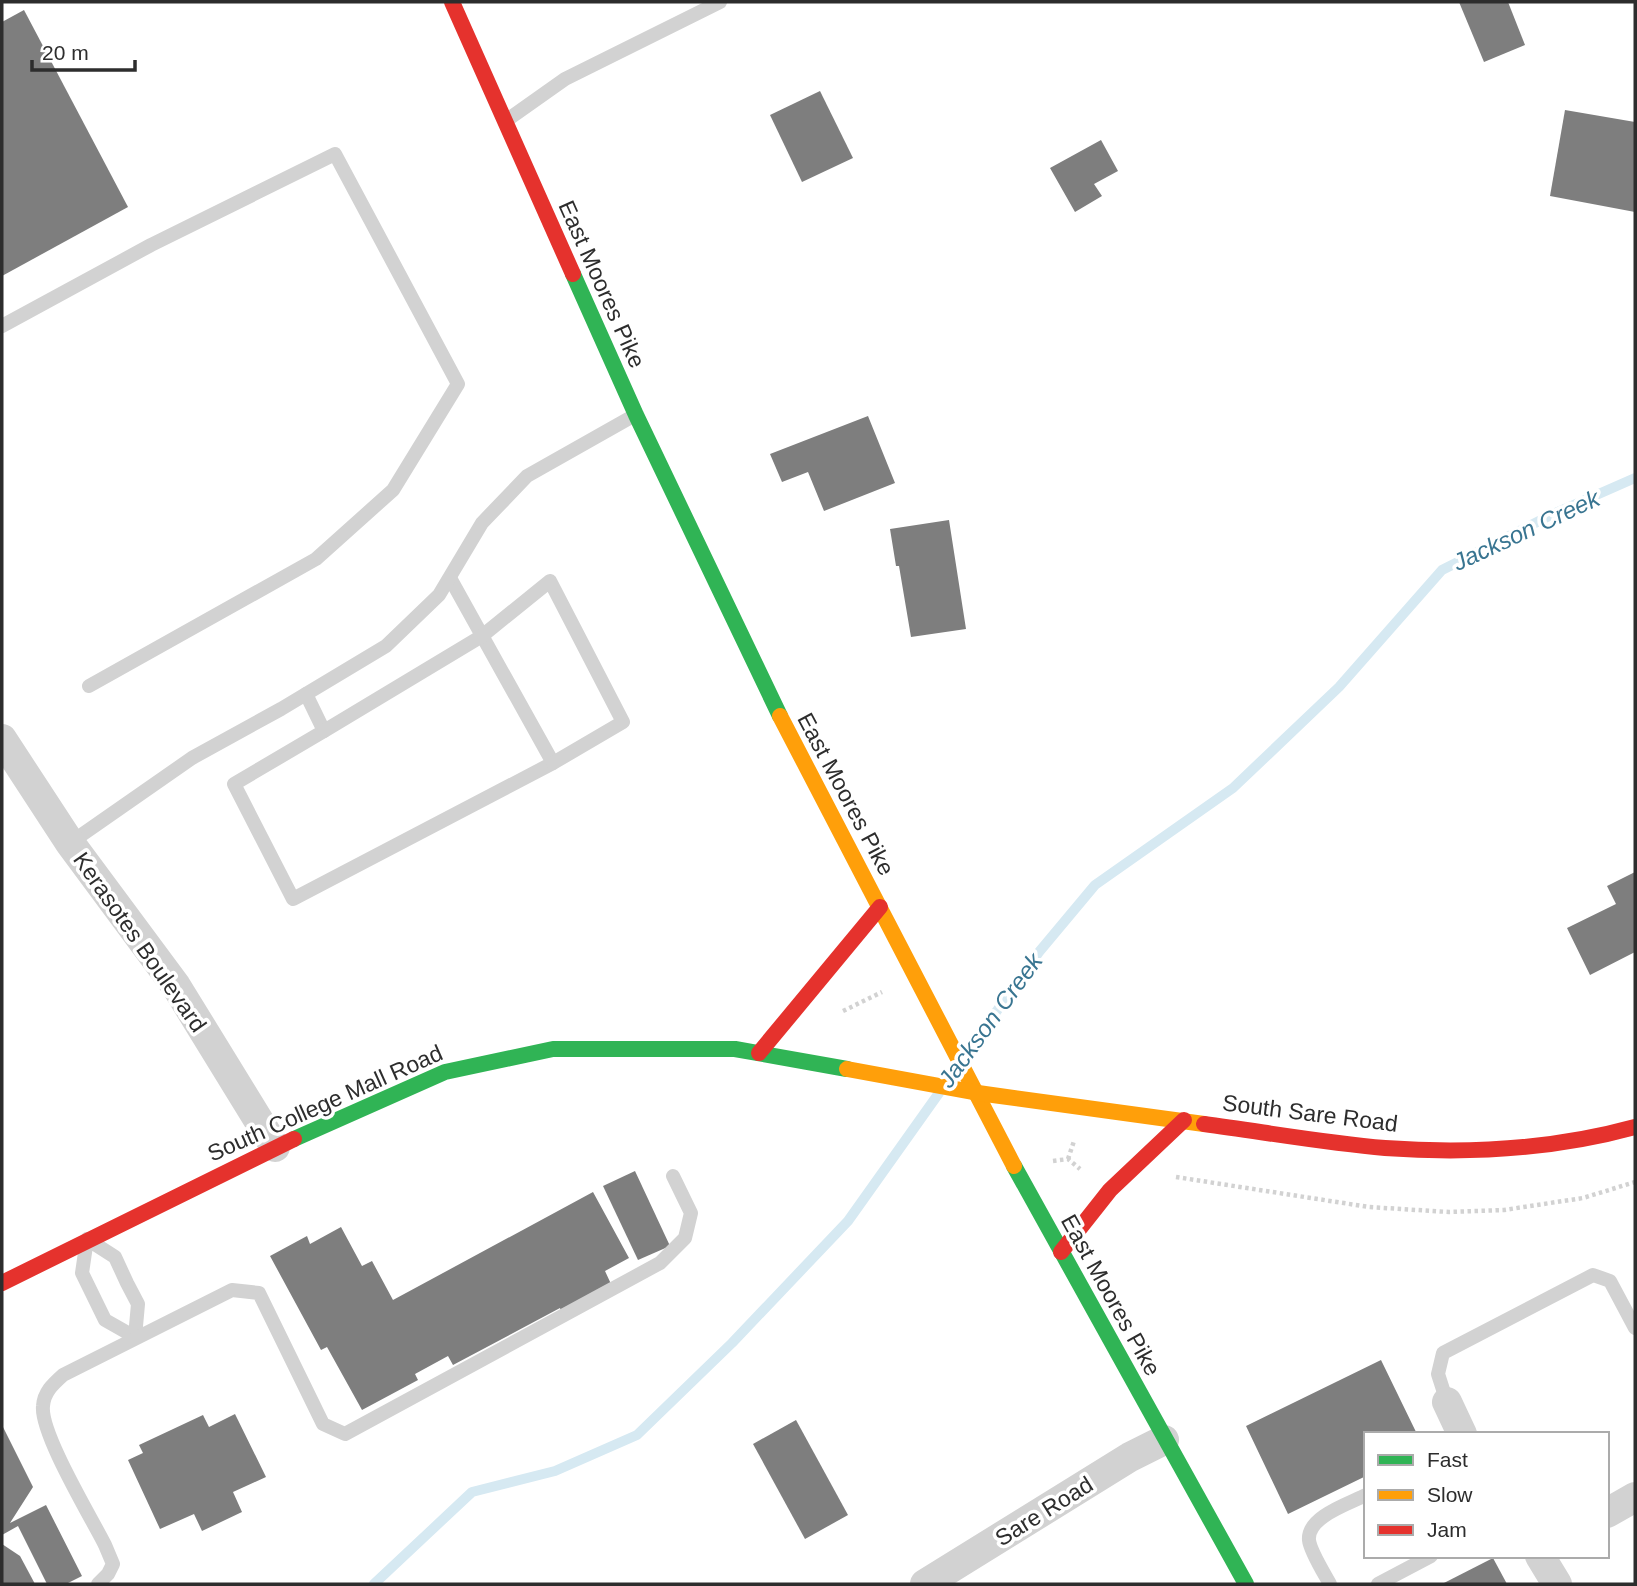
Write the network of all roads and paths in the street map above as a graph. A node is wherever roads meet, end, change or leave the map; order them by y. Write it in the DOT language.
graph roads {
  1 [pos="452,2"];
  2 [pos="720,2"];
  3 [pos="505,121"];
  4 [pos="2,326"];
  5 [pos="636,415"];
  6 [pos="450,578"];
  7 [pos="482,636"];
  8 [pos="89,686"];
  9 [pos="306,694"];
  10 [pos="324,731"];
  11 [pos="2,739"];
  12 [pos="553,763"];
  13 [pos="70,843"];
  14 [pos="880,907"];
  15 [pos="892,986"];
  16 [pos="859,1004"];
  17 [pos="760,1053"];
  18 [pos="984,1096"];
  19 [pos="1184,1120"];
  20 [pos="1635,1127"];
  21 [pos="1076,1133"];
  22 [pos="275,1147"];
  23 [pos="1068,1159"];
  24 [pos="1042,1163"];
  25 [pos="1083,1171"];
  26 [pos="673,1175"];
  27 [pos="1164,1179"];
  28 [pos="1635,1182"];
  29 [pos="87,1239"];
  30 [pos="1061,1252"];
  31 [pos="2,1283"];
  32 [pos="1635,1328"];
  33 [pos="135,1337"];
  34 [pos="1447,1402"];
  35 [pos="1461,1432"];
  36 [pos="1164,1440"];
  37 [pos="1364,1496"];
  38 [pos="1635,1497"];
  39 [pos="1609,1512"];
  40 [pos="1427,1558"];
  41 [pos="1541,1558"];
  42 [pos="98,1584"];
  43 [pos="925,1584"];
  44 [pos="1246,1584"];
  45 [pos="1330,1584"];
  46 [pos="1378,1584"];
  47 [pos="1557,1584"];
  1 -- 3 [label="main road, East Moores Pike"];
  2 -- 3 [label="lane"];
  3 -- 5 [label="main road, East Moores Pike"];
  4 -- 8 [label="lane"];
  5 -- 6 [label="lane"];
  5 -- 14 [label="main road, East Moores Pike"];
  6 -- 7 [label="lane"];
  6 -- 9 [label="lane"];
  7 -- 10 [label="lane"];
  7 -- 12 [label="lane"];
  7 -- 12 [label="lane"];
  9 -- 10 [label="lane"];
  9 -- 13 [label="lane"];
  10 -- 12 [label="lane"];
  11 -- 13 [label="street, Kerasotes Boulevard"];
  13 -- 22 [label="street, Kerasotes Boulevard"];
  14 -- 17 [label="main road"];
  14 -- 18 [label="main road, East Moores Pike"];
  15 -- 16 [label="path"];
  17 -- 18 [label="main road, South College Mall Road"];
  17 -- 22 [label="main road, South College Mall Road"];
  18 -- 19 [label="main road, South Sare Road"];
  18 -- 30 [label="main road, East Moores Pike"];
  19 -- 20 [label="main road, South Sare Road"];
  19 -- 30 [label="main road"];
  21 -- 23 [label="path"];
  22 -- 29 [label="main road, South College Mall Road"];
  23 -- 24 [label="path"];
  23 -- 25 [label="path"];
  26 -- 33 [label="lane"];
  27 -- 28 [label="path"];
  29 -- 31 [label="main road, South College Mall Road"];
  29 -- 33 [label="lane"];
  29 -- 33 [label="lane"];
  30 -- 36 [label="main road, East Moores Pike"];
  32 -- 34 [label="lane"];
  33 -- 42 [label="lane"];
  34 -- 35 [label="street"];
  36 -- 43 [label="street, Sare Road"];
  36 -- 44 [label="main road, East Moores Pike"];
  37 -- 45 [label="lane"];
  38 -- 39 [label="street"];
  40 -- 46 [label="lane"];
  41 -- 47 [label="street"];
}
